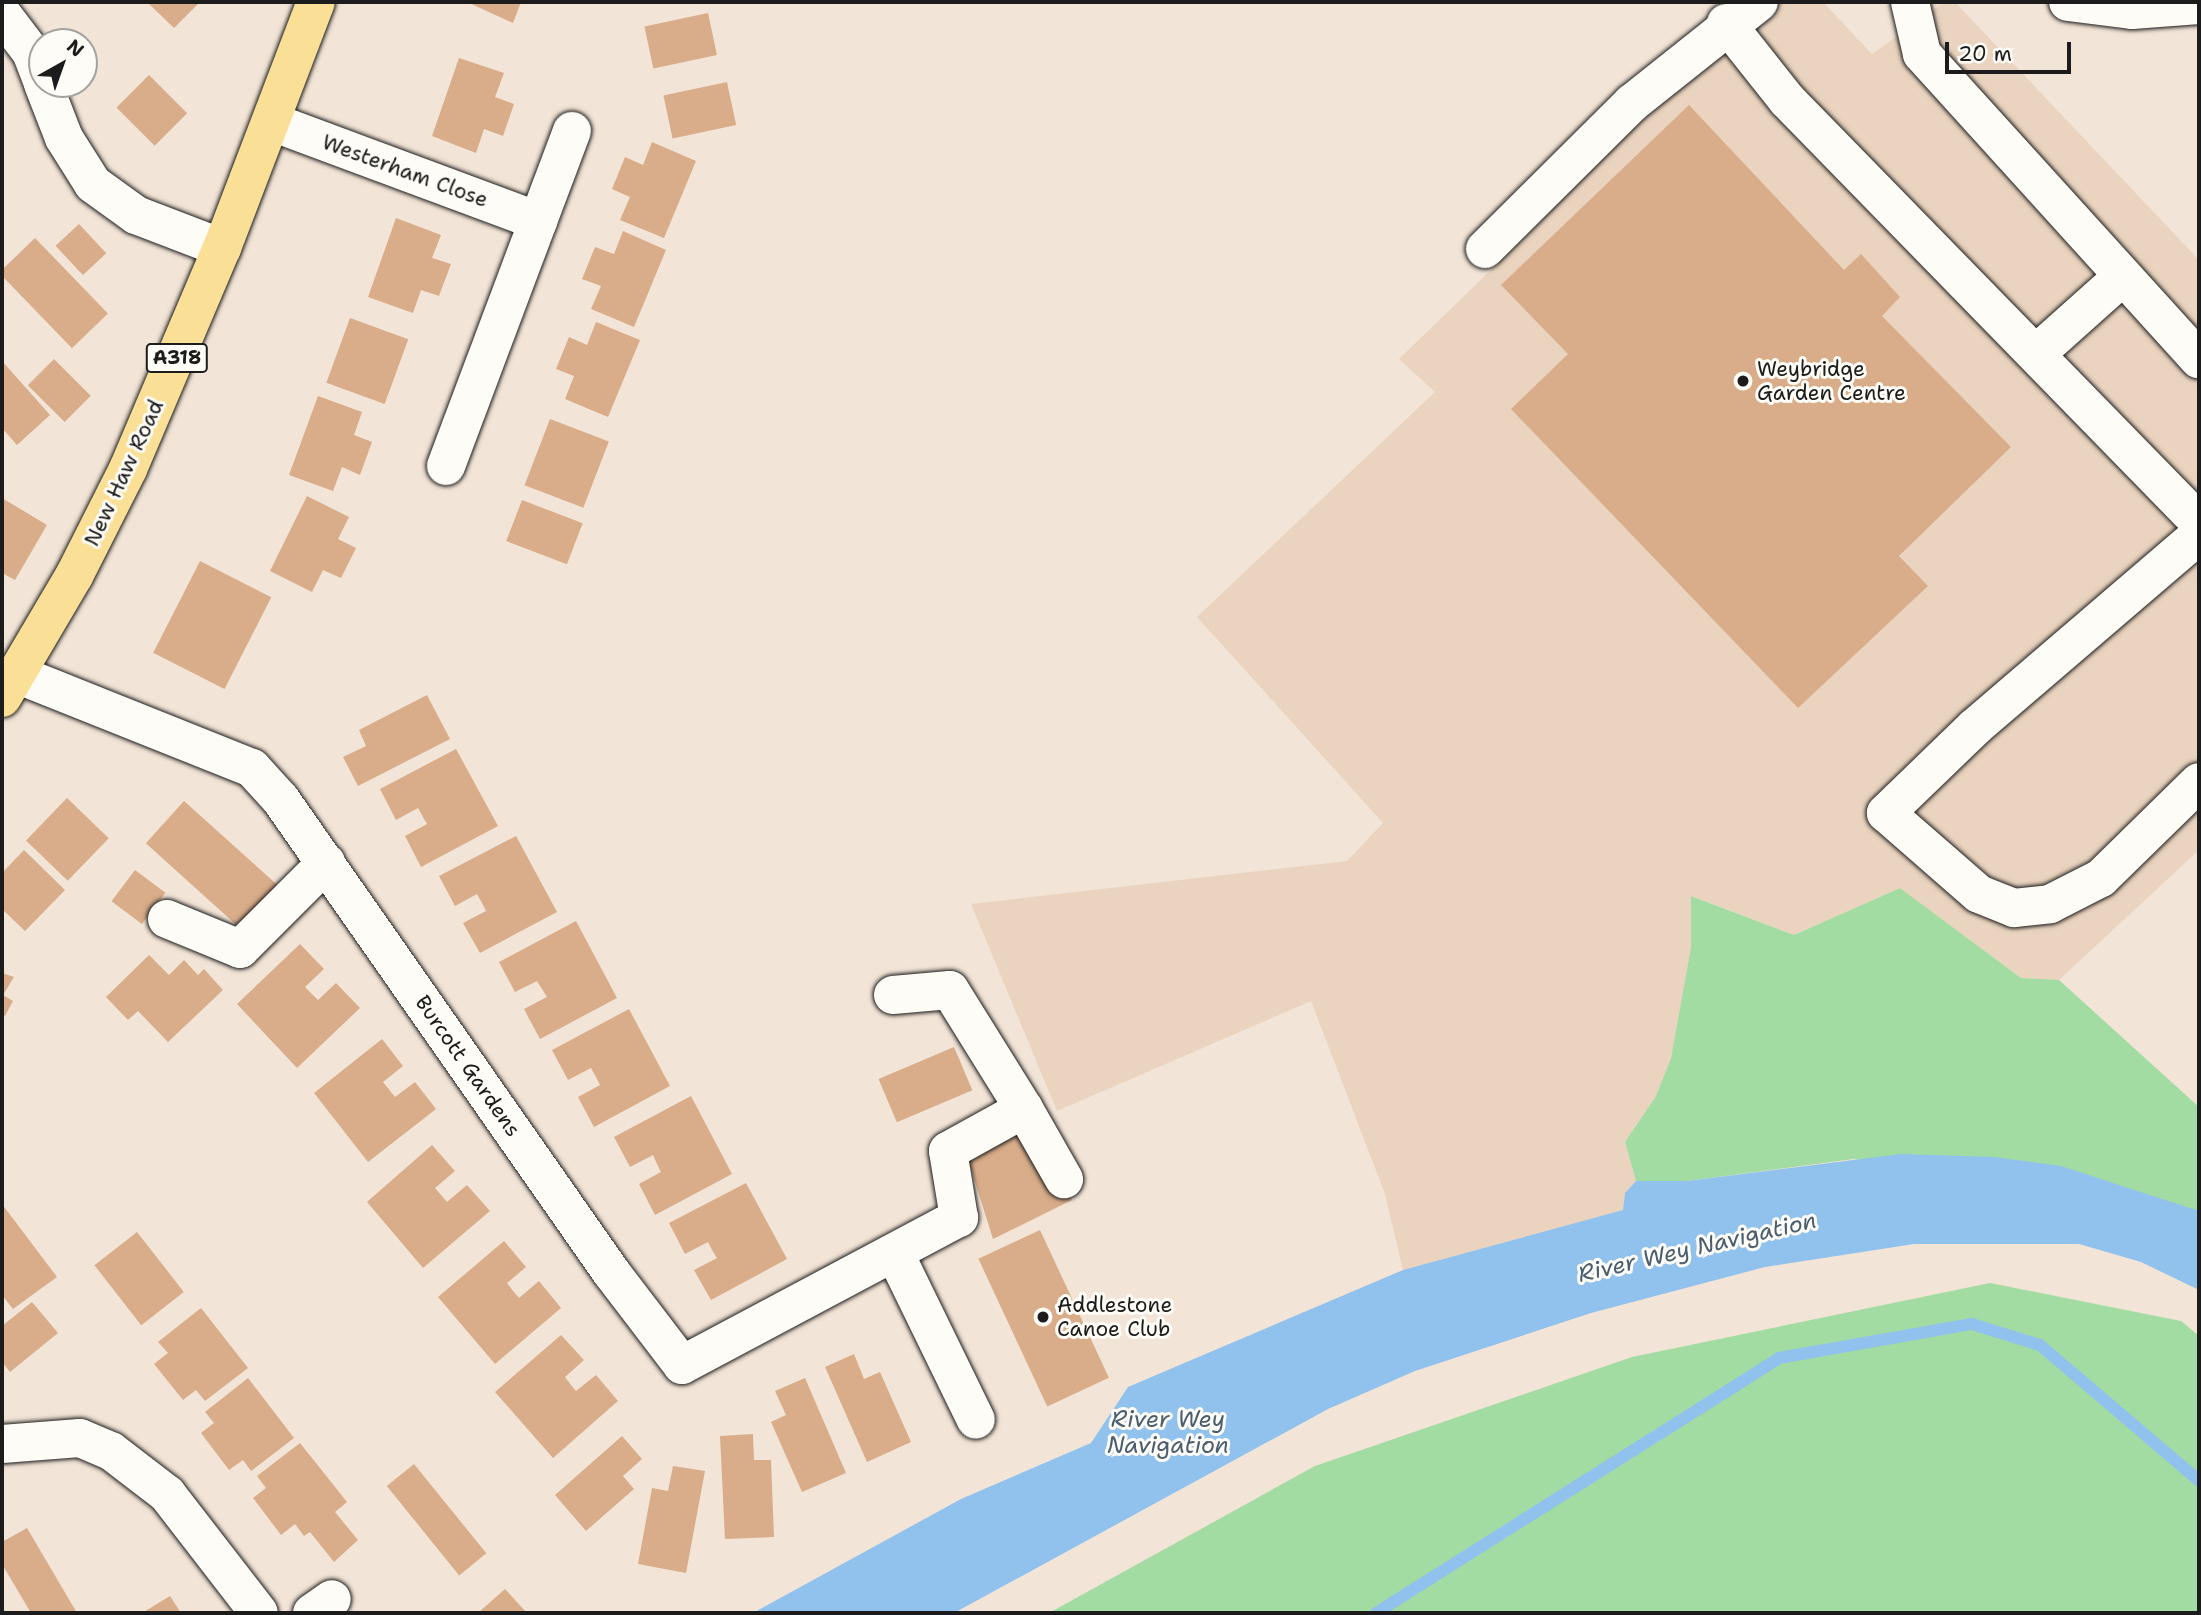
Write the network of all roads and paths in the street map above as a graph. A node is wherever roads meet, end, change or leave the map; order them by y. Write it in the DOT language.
graph roads {
  1 [pos="316,2"];
  2 [pos="1759,2"];
  3 [pos="1910,2"];
  4 [pos="2068,2"];
  5 [pos="2199,5"];
  6 [pos="2,15"];
  7 [pos="1726,23"];
  8 [pos="28,48"];
  9 [pos="49,98"];
  10 [pos="272,122"];
  11 [pos="572,131"];
  12 [pos="538,221"];
  13 [pos="222,248"];
  14 [pos="1485,248"];
  15 [pos="2121,278"];
  16 [pos="2036,354"];
  17 [pos="2199,359"];
  18 [pos="446,466"];
  19 [pos="2199,523"];
  20 [pos="10,687"];
  21 [pos="2199,782"];
  22 [pos="326,863"];
  23 [pos="167,919"];
  24 [pos="893,995"];
  25 [pos="1024,1109"];
  26 [pos="1064,1179"];
  27 [pos="901,1253"];
  28 [pos="976,1420"];
  29 [pos="2,1444"];
  30 [pos="259,1613"];
  1 -- 10 [label="main road, New Haw Road / A318"];
  2 -- 7 [label="street"];
  3 -- 15 [label="street"];
  4 -- 5 [label="street"];
  6 -- 8 [label="street"];
  7 -- 14 [label="street"];
  7 -- 16 [label="street"];
  9 -- 13 [label="street"];
  10 -- 12 [label="street, Westerham Close"];
  10 -- 13 [label="main road, New Haw Road / A318"];
  11 -- 12 [label="street"];
  12 -- 18 [label="street"];
  13 -- 20 [label="main road, New Haw Road / A318"];
  15 -- 16 [label="street"];
  15 -- 17 [label="street"];
  16 -- 19 [label="street"];
  19 -- 21 [label="street"];
  20 -- 22 [label="street, Burcott Gardens"];
  22 -- 23 [label="street"];
  22 -- 27 [label="street, Burcott Gardens"];
  24 -- 25 [label="street"];
  25 -- 26 [label="street"];
  25 -- 27 [label="street"];
  27 -- 28 [label="street"];
  29 -- 30 [label="street"];
}
